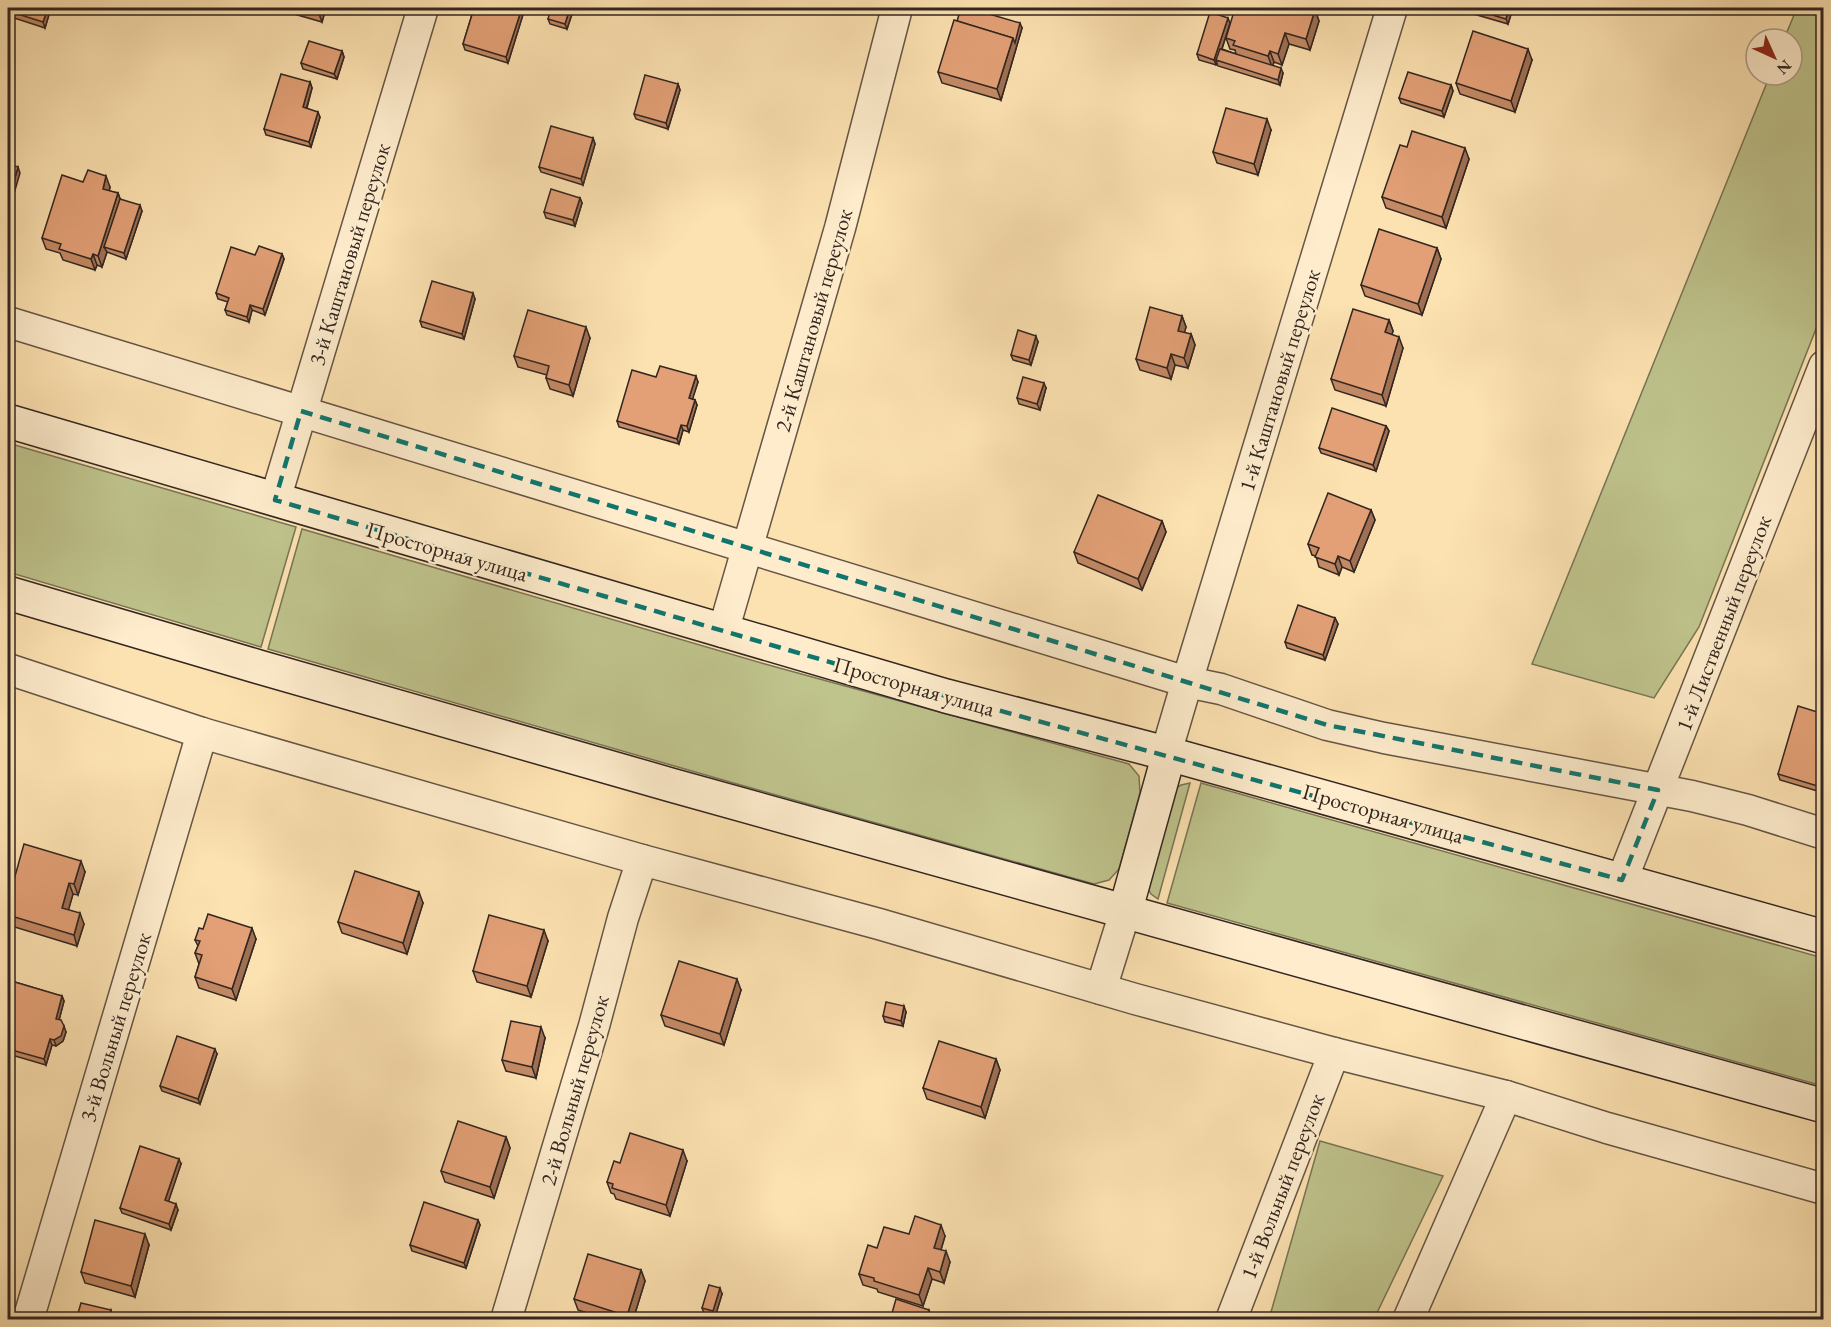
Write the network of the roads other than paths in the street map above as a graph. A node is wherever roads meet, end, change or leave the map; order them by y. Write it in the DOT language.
graph roads {
  1 [pos="423,8"];
  2 [pos="897,8"];
  3 [pos="1392,8"];
  4 [pos="8,321"];
  5 [pos="1824,366"];
  6 [pos="301,411"];
  7 [pos="8,421"];
  8 [pos="275,500"];
  9 [pos="748,547"];
  10 [pos="8,593"];
  11 [pos="723,632"];
  12 [pos="8,669"];
  13 [pos="1187,682"];
  14 [pos="202,734"];
  15 [pos="1170,754"];
  16 [pos="1658,790"];
  17 [pos="1824,834"];
  18 [pos="642,860"];
  19 [pos="1622,879"];
  20 [pos="1125,912"];
  21 [pos="1824,937"];
  22 [pos="1101,989"];
  23 [pos="1334,1053"];
  24 [pos="1506,1096"];
  25 [pos="1824,1106"];
  26 [pos="1824,1189"];
  27 [pos="28,1320"];
  28 [pos="506,1320"];
  29 [pos="1231,1320"];
  30 [pos="1408,1320"];
  1 -- 6 [label="street, 3-й Каштановый переулок"];
  2 -- 9 [label="street, 2-й Каштановый переулок"];
  3 -- 13 [label="street, 1-й Каштановый переулок"];
  4 -- 6 [label="street"];
  5 -- 16 [label="street, 1-й Лиственный переулок"];
  6 -- 8 [label="street, 3-й Каштановый переулок"];
  6 -- 9 [label="street"];
  7 -- 8 [label="main road, Просторная улица"];
  8 -- 11 [label="main road, Просторная улица"];
  9 -- 11 [label="street, 2-й Каштановый переулок"];
  9 -- 13 [label="street"];
  10 -- 20 [label="main road"];
  11 -- 15 [label="main road, Просторная улица"];
  12 -- 14 [label="street"];
  13 -- 15 [label="street, 1-й Каштановый переулок"];
  13 -- 16 [label="street"];
  14 -- 18 [label="street"];
  14 -- 27 [label="street, 3-й Вольный переулок"];
  15 -- 19 [label="main road, Просторная улица"];
  15 -- 20 [label="main road"];
  16 -- 17 [label="street"];
  16 -- 19 [label="street, 1-й Лиственный переулок"];
  18 -- 22 [label="street"];
  18 -- 28 [label="street, 2-й Вольный переулок"];
  19 -- 21 [label="main road, Просторная улица"];
  20 -- 22 [label="street"];
  20 -- 25 [label="main road"];
  22 -- 23 [label="street"];
  23 -- 24 [label="street"];
  23 -- 29 [label="street, 1-й Вольный переулок"];
  24 -- 26 [label="street"];
  24 -- 30 [label="street"];
}
